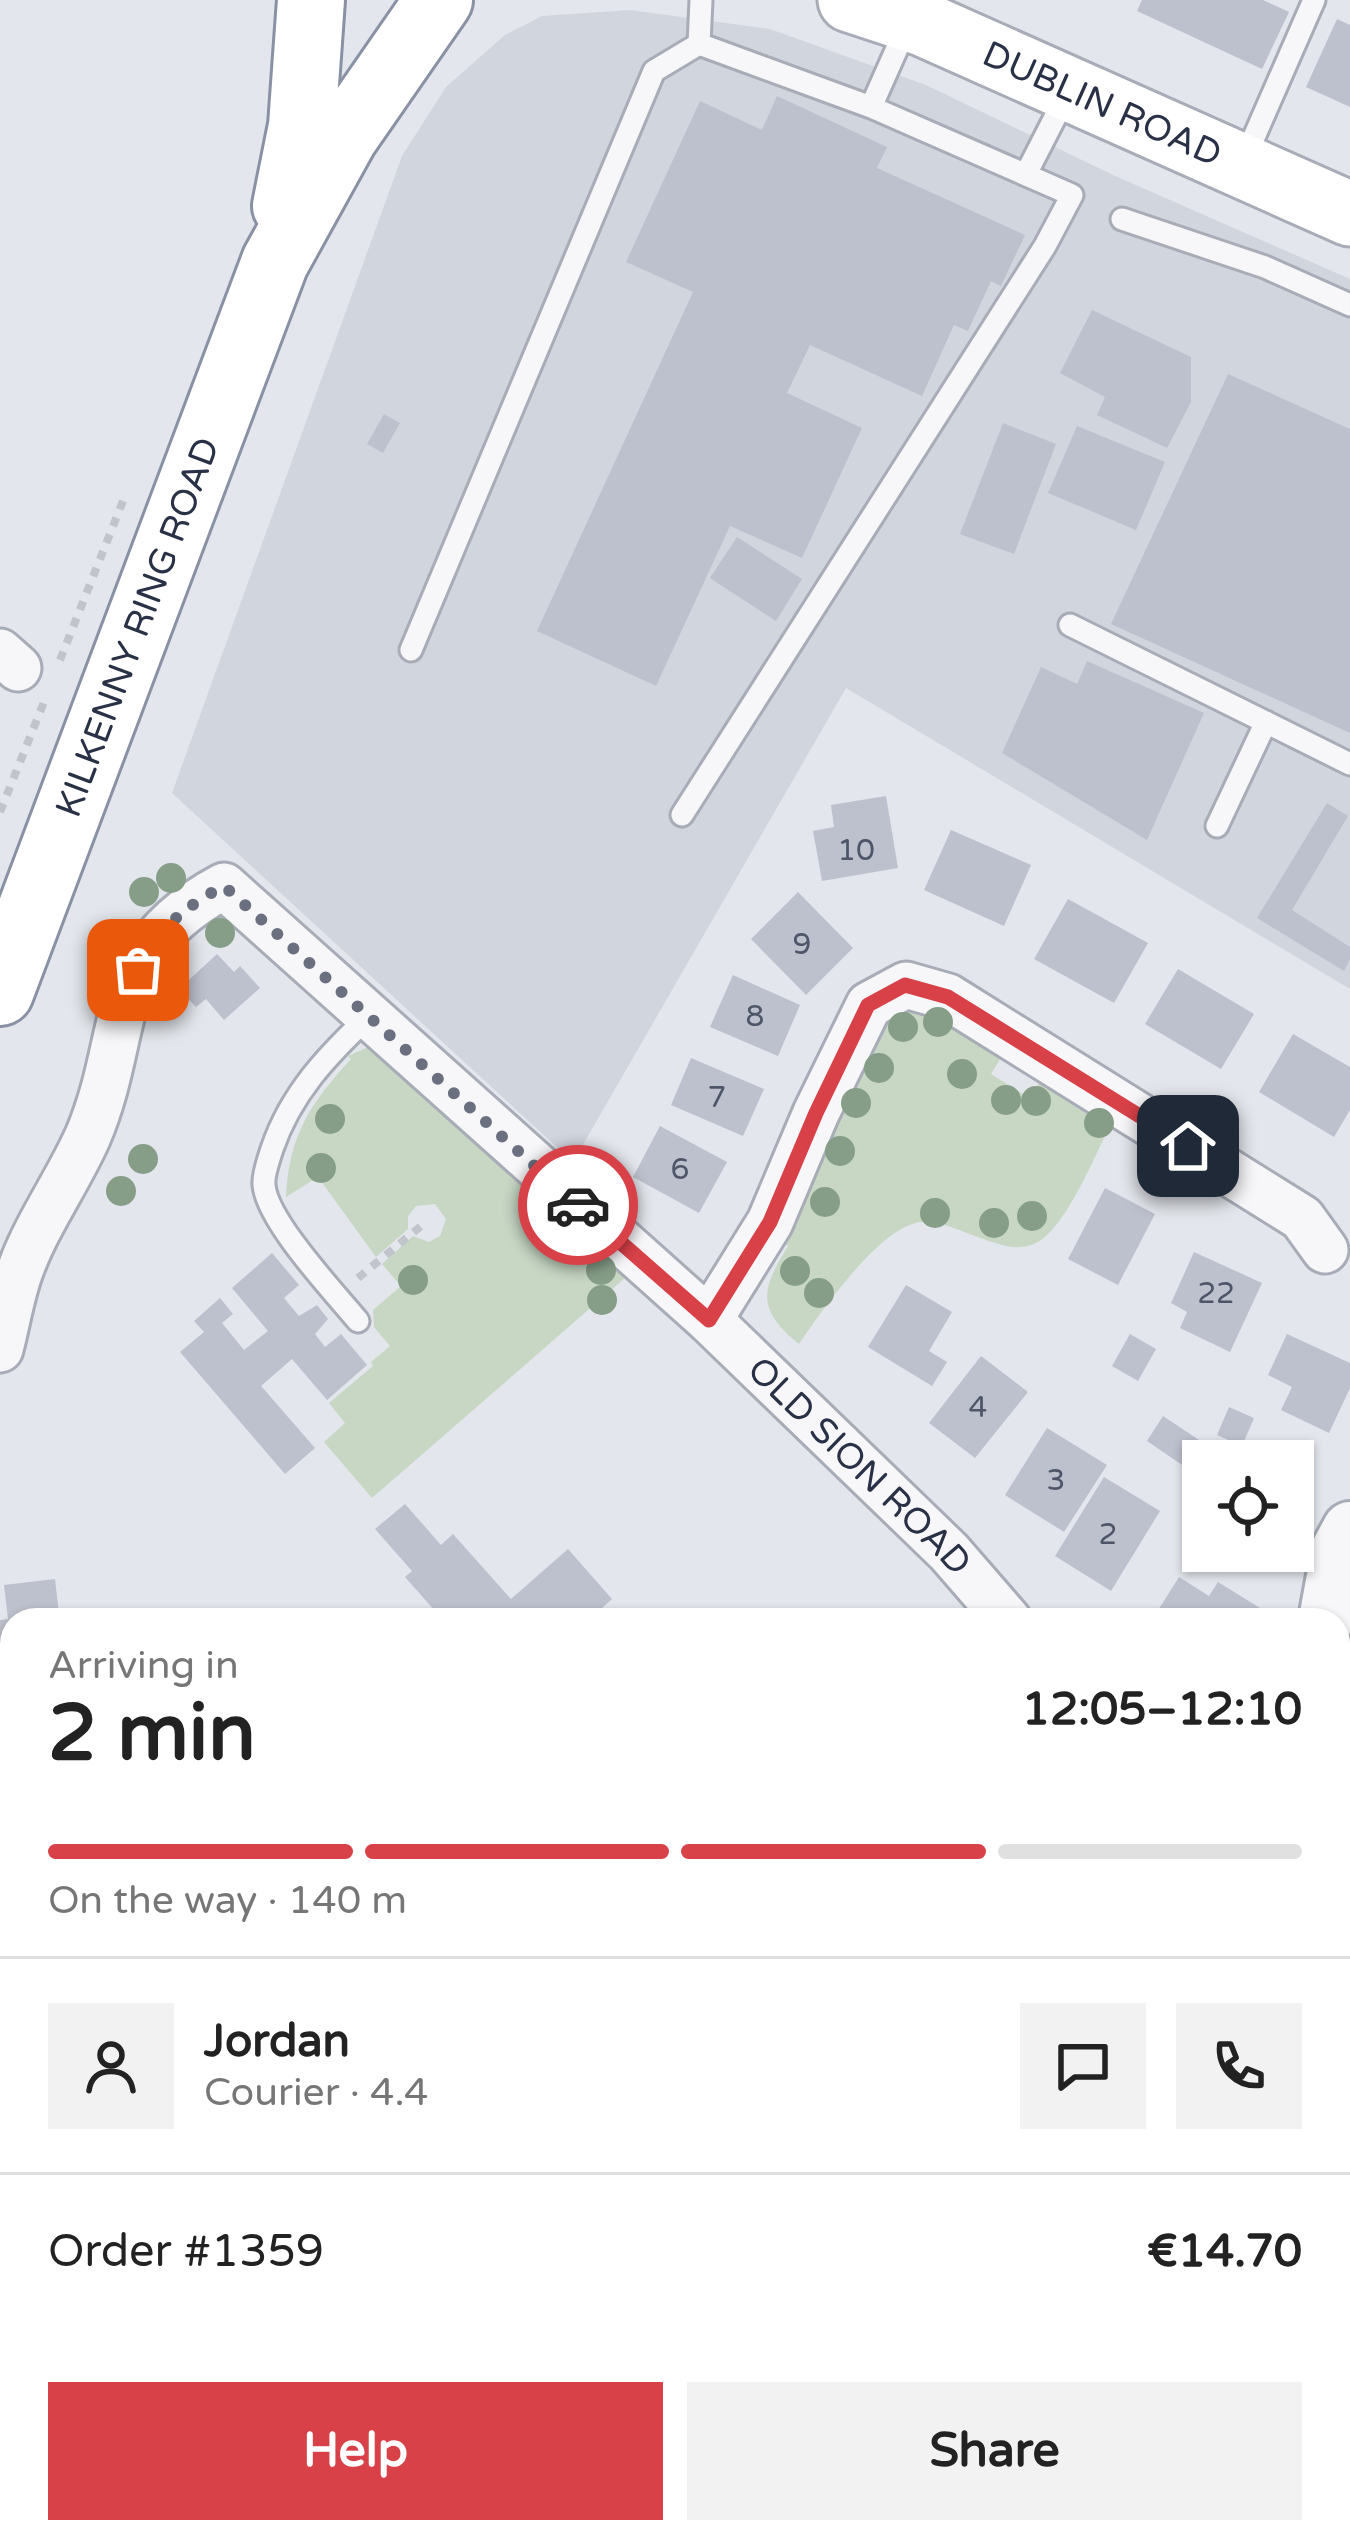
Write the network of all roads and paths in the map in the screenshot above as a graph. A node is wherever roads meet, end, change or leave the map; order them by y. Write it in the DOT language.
graph roads {
  1 [pos="310,0"];
  2 [pos="439,0"];
  3 [pos="701,0"];
  4 [pos="850,0"];
  5 [pos="1314,0"];
  6 [pos="922,15"];
  7 [pos="699,44"];
  8 [pos="1070,88"];
  9 [pos="871,107"];
  10 [pos="1242,166"];
  11 [pos="1027,172"];
  12 [pos="1350,214"];
  13 [pos="1122,220"];
  14 [pos="274,262"];
  15 [pos="1350,305"];
  16 [pos="131,482"];
  17 [pos="1070,625"];
  18 [pos="411,650"];
  19 [pos="30,671"];
  20 [pos="1267,722"];
  21 [pos="1350,764"];
  22 [pos="0,812"];
  23 [pos="682,815"];
  24 [pos="1217,826"];
  25 [pos="0,992"];
  26 [pos="369,1016"];
  27 [pos="426,1222"];
  28 [pos="1324,1250"];
  29 [pos="379,1260"];
  30 [pos="709,1320"];
  31 [pos="358,1321"];
  32 [pos="0,1349"];
  33 [pos="1350,1529"];
  34 [pos="998,1608"];
  35 [pos="1328,1608"];
  1 -- 14 [label="highway, KILKENNY RING ROAD"];
  2 -- 14 [label="highway, KILKENNY RING ROAD"];
  3 -- 7 [label="lane"];
  4 -- 6 [label="main road, DUBLIN ROAD"];
  5 -- 10 [label="lane"];
  6 -- 8 [label="main road, DUBLIN ROAD"];
  6 -- 9 [label="lane"];
  7 -- 9 [label="lane"];
  7 -- 18 [label="lane"];
  8 -- 10 [label="main road, DUBLIN ROAD"];
  8 -- 11 [label="lane"];
  9 -- 11 [label="lane"];
  10 -- 12 [label="main road, DUBLIN ROAD"];
  11 -- 23 [label="lane"];
  13 -- 15 [label="lane"];
  14 -- 25 [label="highway, KILKENNY RING ROAD"];
  16 -- 19 [label="path"];
  17 -- 20 [label="lane"];
  19 -- 22 [label="path"];
  20 -- 21 [label="lane"];
  20 -- 24 [label="lane"];
  26 -- 30 [label="street, OLD SION ROAD"];
  26 -- 31 [label="lane"];
  26 -- 32 [label="street, OLD SION ROAD"];
  27 -- 29 [label="path"];
  28 -- 30 [label="street"];
  30 -- 34 [label="street, OLD SION ROAD"];
  33 -- 35 [label="street"];
}
